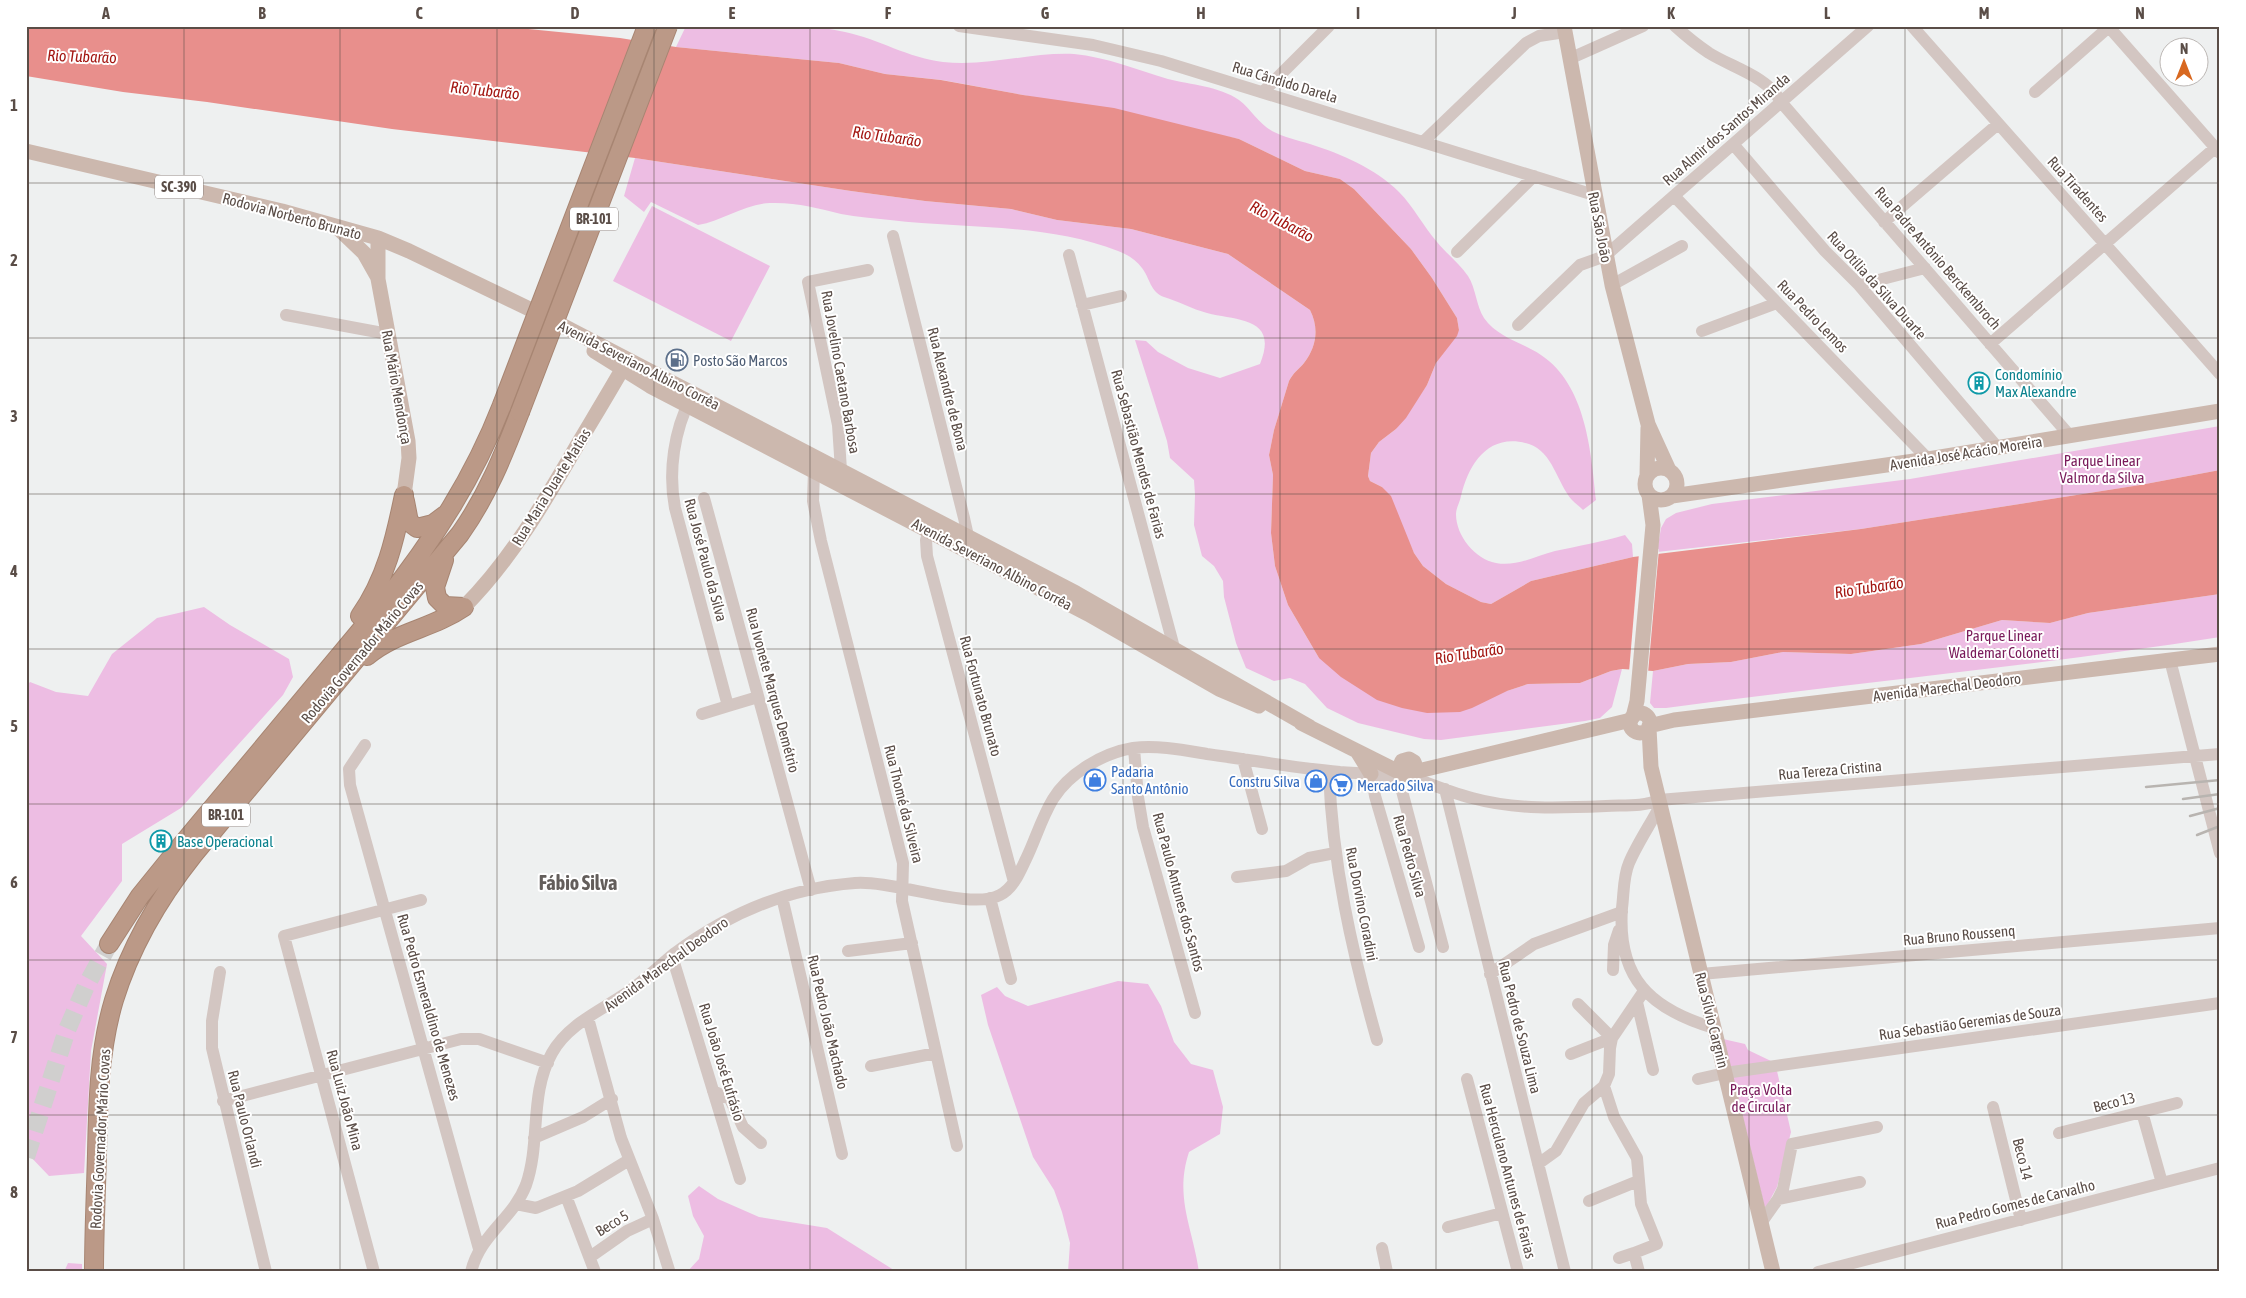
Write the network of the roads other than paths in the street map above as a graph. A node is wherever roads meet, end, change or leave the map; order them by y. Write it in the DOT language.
graph roads {
  1 [pos="647,26"];
  2 [pos="668,26"];
  3 [pos="959,26"];
  4 [pos="1328,26"];
  5 [pos="1643,26"];
  6 [pos="1675,26"];
  7 [pos="1912,26"];
  8 [pos="2109,27"];
  9 [pos="1564,29"];
  10 [pos="1858,29"];
  11 [pos="1569,59"];
  12 [pos="1263,92"];
  13 [pos="2035,92"];
  14 [pos="1781,102"];
  15 [pos="1998,124"];
  16 [pos="1422,142"];
  17 [pos="1734,144"];
  18 [pos="26,151"];
  19 [pos="2218,151"];
  20 [pos="1534,176"];
  21 [pos="1594,195"];
  22 [pos="1674,196"];
  23 [pos="1884,222"];
  24 [pos="332,224"];
  25 [pos="892,236"];
  26 [pos="378,238"];
  27 [pos="2105,244"];
  28 [pos="394,245"];
  29 [pos="1682,246"];
  30 [pos="1457,252"];
  31 [pos="1069,255"];
  32 [pos="1605,256"];
  33 [pos="1925,268"];
  34 [pos="868,270"];
  35 [pos="378,279"];
  36 [pos="1612,285"];
  37 [pos="1859,286"];
  38 [pos="1121,296"];
  39 [pos="1777,303"];
  40 [pos="1082,305"];
  41 [pos="286,315"];
  42 [pos="546,317"];
  43 [pos="1518,325"];
  44 [pos="1702,331"];
  45 [pos="388,334"];
  46 [pos="1990,344"];
  47 [pos="607,360"];
  48 [pos="625,364"];
  49 [pos="2220,374"];
  50 [pos="640,380"];
  51 [pos="608,394"];
  52 [pos="690,399"];
  53 [pos="2220,411"];
  54 [pos="1648,424"];
  55 [pos="2070,436"];
  56 [pos="1998,448"];
  57 [pos="1928,459"];
  58 [pos="841,470"];
  59 [pos="814,471"];
  60 [pos="1672,472"];
  61 [pos="1647,476"];
  62 [pos="1712,491"];
  63 [pos="404,495"];
  64 [pos="1649,495"];
  65 [pos="1670,497"];
  66 [pos="704,498"];
  67 [pos="451,509"];
  68 [pos="932,525"];
  69 [pos="1652,530"];
  70 [pos="965,542"];
  71 [pos="447,550"];
  72 [pos="464,607"];
  73 [pos="1171,654"];
  74 [pos="2220,654"];
  75 [pos="2170,660"];
  76 [pos="338,681"];
  77 [pos="309,693"];
  78 [pos="758,696"];
  79 [pos="728,706"];
  80 [pos="702,714"];
  81 [pos="1641,723"];
  82 [pos="365,745"];
  83 [pos="1134,748"];
  84 [pos="1356,750"];
  85 [pos="2220,754"];
  86 [pos="2195,756"];
  87 [pos="1243,759"];
  88 [pos="1408,770"];
  89 [pos="1329,771"];
  90 [pos="1371,774"];
  91 [pos="1444,790"];
  92 [pos="1659,803"];
  93 [pos="1262,829"];
  94 [pos="1335,852"];
  95 [pos="2220,853"];
  96 [pos="1237,877"];
  97 [pos="1014,882"];
  98 [pos="903,887"];
  99 [pos="811,890"];
  100 [pos="782,897"];
  101 [pos="990,898"];
  102 [pos="421,900"];
  103 [pos="385,910"];
  104 [pos="1622,912"];
  105 [pos="1622,926"];
  106 [pos="2220,928"];
  107 [pos="912,943"];
  108 [pos="109,944"];
  109 [pos="1419,946"];
  110 [pos="1443,947"];
  111 [pos="848,951"];
  112 [pos="672,956"];
  113 [pos="1613,970"];
  114 [pos="220,972"];
  115 [pos="1490,974"];
  116 [pos="1701,974"];
  117 [pos="1012,979"];
  118 [pos="1644,991"];
  119 [pos="1637,1002"];
  120 [pos="2220,1003"];
  121 [pos="1578,1004"];
  122 [pos="1195,1012"];
  123 [pos="588,1018"];
  124 [pos="1714,1028"];
  125 [pos="1612,1038"];
  126 [pos="1377,1040"];
  127 [pos="423,1049"];
  128 [pos="936,1054"];
  129 [pos="1571,1054"];
  130 [pos="548,1063"];
  131 [pos="871,1066"];
  132 [pos="1653,1070"];
  133 [pos="1725,1073"];
  134 [pos="321,1075"];
  135 [pos="1467,1079"];
  136 [pos="1698,1079"];
  137 [pos="1604,1086"];
  138 [pos="713,1091"];
  139 [pos="612,1099"];
  140 [pos="224,1101"];
  141 [pos="2177,1103"];
  142 [pos="1993,1107"];
  143 [pos="2142,1112"];
  144 [pos="1877,1127"];
  145 [pos="2059,1133"];
  146 [pos="534,1138"];
  147 [pos="762,1143"];
  148 [pos="957,1146"];
  149 [pos="842,1154"];
  150 [pos="629,1160"];
  151 [pos="1538,1164"];
  152 [pos="2220,1168"];
  153 [pos="740,1179"];
  154 [pos="1638,1181"];
  155 [pos="1860,1182"];
  156 [pos="2162,1183"];
  157 [pos="566,1196"];
  158 [pos="1778,1199"];
  159 [pos="1589,1201"];
  160 [pos="516,1204"];
  161 [pos="1502,1213"];
  162 [pos="653,1219"];
  163 [pos="2021,1220"];
  164 [pos="1761,1223"];
  165 [pos="1448,1227"];
  166 [pos="1382,1248"];
  167 [pos="479,1249"];
  168 [pos="1634,1253"];
  169 [pos="590,1257"];
  170 [pos="1619,1258"];
  171 [pos="669,1270"];
  172 [pos="94,1272"];
  173 [pos="266,1272"];
  174 [pos="374,1272"];
  175 [pos="471,1272"];
  176 [pos="595,1272"];
  177 [pos="1387,1272"];
  178 [pos="1518,1272"];
  179 [pos="1564,1272"];
  180 [pos="1639,1272"];
  181 [pos="1773,1272"];
  182 [pos="1818,1272"];
  1 -- 67 [label="highway, Rodovia Governador Mário Covas / BR-101, bridge"];
  2 -- 71 [label="highway, Rodovia Governador Mário Covas / BR-101, bridge"];
  3 -- 12 [label="street, Rua Cândido Darela"];
  4 -- 12 [label="street"];
  5 -- 11 [label="street"];
  6 -- 14 [label="street, Rua Padre Antônio Berckembroch"];
  7 -- 15 [label="street, Rua Tiradentes"];
  8 -- 13 [label="street"];
  8 -- 19 [label="street"];
  9 -- 11 [label="main road, Rua São João"];
  9 -- 16 [label="street"];
  10 -- 14 [label="street, Rua Almir dos Santos Miranda"];
  11 -- 21 [label="main road, Rua São João"];
  12 -- 16 [label="street, Rua Cândido Darela"];
  14 -- 17 [label="street, Rua Almir dos Santos Miranda"];
  14 -- 23 [label="street, Rua Padre Antônio Berckembroch"];
  15 -- 23 [label="street"];
  15 -- 27 [label="street, Rua Tiradentes"];
  16 -- 20 [label="street, Rua Cândido Darela"];
  17 -- 22 [label="street, Rua Almir dos Santos Miranda"];
  17 -- 37 [label="street, Rua Otília da Silva Duarte"];
  18 -- 24 [label="main road, Rodovia Norberto Brunato / SC-390"];
  19 -- 27 [label="street"];
  20 -- 21 [label="street, Rua Cândido Darela"];
  20 -- 30 [label="street"];
  21 -- 32 [label="main road, Rua São João"];
  22 -- 32 [label="street, Rua Almir dos Santos Miranda"];
  22 -- 39 [label="street, Rua Pedro Lemos"];
  23 -- 33 [label="street, Rua Padre Antônio Berckembroch"];
  24 -- 26 [label="main road, Rodovia Norberto Brunato / SC-390"];
  24 -- 35 [label="main road"];
  25 -- 70 [label="street, Rua Alexandre de Bona"];
  26 -- 28 [label="main road, Rodovia Norberto Brunato / SC-390"];
  26 -- 35 [label="main road, Rua Mário Mendonça"];
  27 -- 46 [label="street"];
  27 -- 49 [label="street, Rua Tiradentes"];
  28 -- 35 [label="main road"];
  28 -- 42 [label="main road, Rodovia Norberto Brunato / SC-390"];
  29 -- 36 [label="street"];
  31 -- 40 [label="street, Rua Sebastião Mendes de Farias"];
  32 -- 36 [label="main road, Rua São João"];
  32 -- 43 [label="street"];
  33 -- 37 [label="street"];
  33 -- 46 [label="street, Rua Padre Antônio Berckembroch"];
  34 -- 58 [label="street, Rua Jovelino Caetano Barbosa"];
  35 -- 45 [label="main road, Rua Mário Mendonça"];
  36 -- 54 [label="main road, Rua São João"];
  37 -- 56 [label="street, Rua Otília da Silva Duarte"];
  38 -- 40 [label="street"];
  39 -- 44 [label="street"];
  39 -- 57 [label="street, Rua Pedro Lemos"];
  40 -- 73 [label="street, Rua Sebastião Mendes de Farias"];
  41 -- 45 [label="street"];
  42 -- 47 [label="main road, Avenida Severiano Albino Corrêa"];
  42 -- 48 [label="main road, Avenida Severiano Albino Corrêa"];
  45 -- 63 [label="main road, Rua Mário Mendonça"];
  46 -- 55 [label="street, Rua Padre Antônio Berckembroch"];
  47 -- 48 [label="main road, Avenida Severiano Albino Corrêa"];
  47 -- 51 [label="main road"];
  48 -- 50 [label="main road, Avenida Severiano Albino Corrêa"];
  48 -- 51 [label="main road, Rua Maria Duarte Matias"];
  48 -- 52 [label="main road, Avenida Severiano Albino Corrêa"];
  50 -- 51 [label="main road"];
  50 -- 52 [label="main road, Avenida Severiano Albino Corrêa"];
  51 -- 72 [label="main road, Rua Maria Duarte Matias"];
  52 -- 58 [label="main road, Avenida Severiano Albino Corrêa"];
  52 -- 59 [label="main road, Avenida Severiano Albino Corrêa"];
  52 -- 79 [label="street, Rua José Paulo da Silva"];
  53 -- 55 [label="main road, Avenida José Acácio Moreira"];
  54 -- 60 [label="main road, Rua São João"];
  54 -- 61 [label="main road, Rua São João"];
  55 -- 56 [label="main road, Avenida José Acácio Moreira"];
  56 -- 57 [label="main road, Avenida José Acácio Moreira"];
  57 -- 62 [label="main road, Avenida José Acácio Moreira"];
  58 -- 59 [label="main road"];
  58 -- 68 [label="main road, Avenida Severiano Albino Corrêa"];
  59 -- 68 [label="main road, Avenida Severiano Albino Corrêa"];
  59 -- 98 [label="street, Rua Thomé da Silveira"];
  60 -- 61 [label="main road"];
  60 -- 62 [label="main road"];
  60 -- 65 [label="main road"];
  61 -- 64 [label="main road"];
  62 -- 65 [label="main road, Avenida José Acácio Moreira"];
  63 -- 67 [label="highway"];
  63 -- 77 [label="highway"];
  64 -- 65 [label="main road"];
  64 -- 69 [label="main road"];
  65 -- 69 [label="main road"];
  66 -- 78 [label="street, Rua Ivonete Marques Demétrio"];
  67 -- 77 [label="highway, Rodovia Governador Mário Covas / BR-101"];
  68 -- 70 [label="main road, Avenida Severiano Albino Corrêa"];
  68 -- 97 [label="street, Rua Fortunato Brunato"];
  69 -- 81 [label="main road"];
  70 -- 73 [label="main road, Avenida Severiano Albino Corrêa"];
  71 -- 72 [label="highway"];
  71 -- 76 [label="highway, Rodovia Governador Mário Covas / BR-101"];
  72 -- 76 [label="highway"];
  73 -- 84 [label="main road, Avenida Severiano Albino Corrêa"];
  74 -- 75 [label="main road, Avenida Marechal Deodoro"];
  75 -- 81 [label="main road, Avenida Marechal Deodoro"];
  75 -- 86 [label="street"];
  76 -- 172 [label="highway, Rodovia Governador Mário Covas / BR-101"];
  77 -- 108 [label="highway, Rodovia Governador Mário Covas / BR-101"];
  78 -- 79 [label="street"];
  78 -- 99 [label="street, Rua Ivonete Marques Demétrio"];
  79 -- 80 [label="street"];
  81 -- 88 [label="main road, Avenida Marechal Deodoro"];
  81 -- 92 [label="main road, Rua Sílvio Cargnin"];
  82 -- 103 [label="street, Rua Pedro Esmeraldino de Menezes"];
  83 -- 87 [label="street, Avenida Marechal Deodoro"];
  83 -- 97 [label="street, Avenida Marechal Deodoro"];
  83 -- 122 [label="street, Rua Paulo Antunes dos Santos"];
  84 -- 88 [label="main road, Avenida Severiano Albino Corrêa"];
  84 -- 90 [label="main road"];
  85 -- 86 [label="street, Rua Tereza Cristina"];
  86 -- 92 [label="street, Rua Tereza Cristina"];
  86 -- 95 [label="street"];
  87 -- 89 [label="street, Avenida Marechal Deodoro"];
  87 -- 93 [label="street"];
  88 -- 90 [label="street, Avenida Marechal Deodoro"];
  88 -- 91 [label="street, Rua Tereza Cristina"];
  89 -- 90 [label="street, Avenida Marechal Deodoro"];
  89 -- 94 [label="street, Rua Dorvino Coradini"];
  90 -- 109 [label="street, Rua Pedro Silva"];
  90 -- 110 [label="street"];
  91 -- 92 [label="street, Rua Tereza Cristina"];
  91 -- 115 [label="street, Rua Pedro de Souza Lima"];
  92 -- 104 [label="street"];
  92 -- 116 [label="main road, Rua Sílvio Cargnin"];
  94 -- 96 [label="street"];
  94 -- 126 [label="street, Rua Dorvino Coradini"];
  97 -- 101 [label="street, Avenida Marechal Deodoro"];
  98 -- 99 [label="street, Avenida Marechal Deodoro"];
  98 -- 101 [label="street, Avenida Marechal Deodoro"];
  98 -- 107 [label="street, Rua Thomé da Silveira"];
  99 -- 100 [label="street, Avenida Marechal Deodoro"];
  100 -- 112 [label="street, Avenida Marechal Deodoro"];
  100 -- 149 [label="street, Rua Pedro João Machado"];
  101 -- 117 [label="street"];
  102 -- 103 [label="street"];
  103 -- 127 [label="street, Rua Pedro Esmeraldino de Menezes"];
  103 -- 134 [label="street, Rua Luiz João Mina"];
  104 -- 105 [label="street"];
  104 -- 115 [label="street"];
  105 -- 113 [label="street"];
  105 -- 118 [label="street"];
  106 -- 116 [label="street, Rua Bruno Roussenq"];
  107 -- 111 [label="street"];
  107 -- 128 [label="street, Rua Thomé da Silveira"];
  112 -- 123 [label="street, Avenida Marechal Deodoro"];
  112 -- 138 [label="street, Rua João José Eufrásio"];
  114 -- 140 [label="street, Rua Paulo Orlandi"];
  115 -- 151 [label="street, Rua Pedro de Souza Lima"];
  116 -- 124 [label="main road, Rua Sílvio Cargnin"];
  118 -- 119 [label="street"];
  118 -- 124 [label="street"];
  119 -- 125 [label="street"];
  119 -- 132 [label="street"];
  120 -- 133 [label="street, Rua Sebastião Geremias de Souza"];
  121 -- 125 [label="street"];
  123 -- 130 [label="street, Avenida Marechal Deodoro"];
  123 -- 139 [label="street"];
  124 -- 133 [label="main road, Rua Sílvio Cargnin"];
  125 -- 129 [label="street"];
  125 -- 137 [label="street"];
  127 -- 130 [label="street"];
  127 -- 134 [label="street"];
  127 -- 167 [label="street, Rua Pedro Esmeraldino de Menezes"];
  128 -- 131 [label="street"];
  128 -- 148 [label="street, Rua Thomé da Silveira"];
  130 -- 146 [label="street, Avenida Marechal Deodoro"];
  133 -- 136 [label="street, Rua Sebastião Geremias de Souza"];
  133 -- 164 [label="main road, Rua Sílvio Cargnin"];
  134 -- 140 [label="street"];
  134 -- 174 [label="street, Rua Luiz João Mina"];
  135 -- 161 [label="street, Rua Herculano Antunes de Farias"];
  137 -- 151 [label="street"];
  137 -- 154 [label="street"];
  138 -- 147 [label="street"];
  138 -- 153 [label="street, Rua João José Eufrásio"];
  139 -- 146 [label="street"];
  139 -- 150 [label="street"];
  140 -- 173 [label="street, Rua Paulo Orlandi"];
  141 -- 143 [label="street, Beco 13"];
  142 -- 163 [label="street, Beco 14"];
  143 -- 145 [label="street, Beco 13"];
  143 -- 156 [label="street"];
  144 -- 158 [label="street"];
  146 -- 160 [label="street, Avenida Marechal Deodoro"];
  150 -- 157 [label="street"];
  150 -- 162 [label="street"];
  151 -- 179 [label="street, Rua Pedro de Souza Lima"];
  152 -- 156 [label="street, Rua Pedro Gomes de Carvalho"];
  154 -- 159 [label="street"];
  154 -- 168 [label="street"];
  155 -- 158 [label="street"];
  156 -- 163 [label="street, Rua Pedro Gomes de Carvalho"];
  157 -- 160 [label="street"];
  157 -- 169 [label="street"];
  158 -- 164 [label="street"];
  160 -- 167 [label="street, Avenida Marechal Deodoro"];
  161 -- 165 [label="street"];
  161 -- 178 [label="street, Rua Herculano Antunes de Farias"];
  162 -- 169 [label="street, Beco 5"];
  162 -- 171 [label="street"];
  163 -- 182 [label="street, Rua Pedro Gomes de Carvalho"];
  164 -- 181 [label="main road, Rua Sílvio Cargnin"];
  166 -- 177 [label="street"];
  167 -- 175 [label="street, Avenida Marechal Deodoro"];
  168 -- 170 [label="street"];
  168 -- 180 [label="street"];
  169 -- 176 [label="street"];
}
